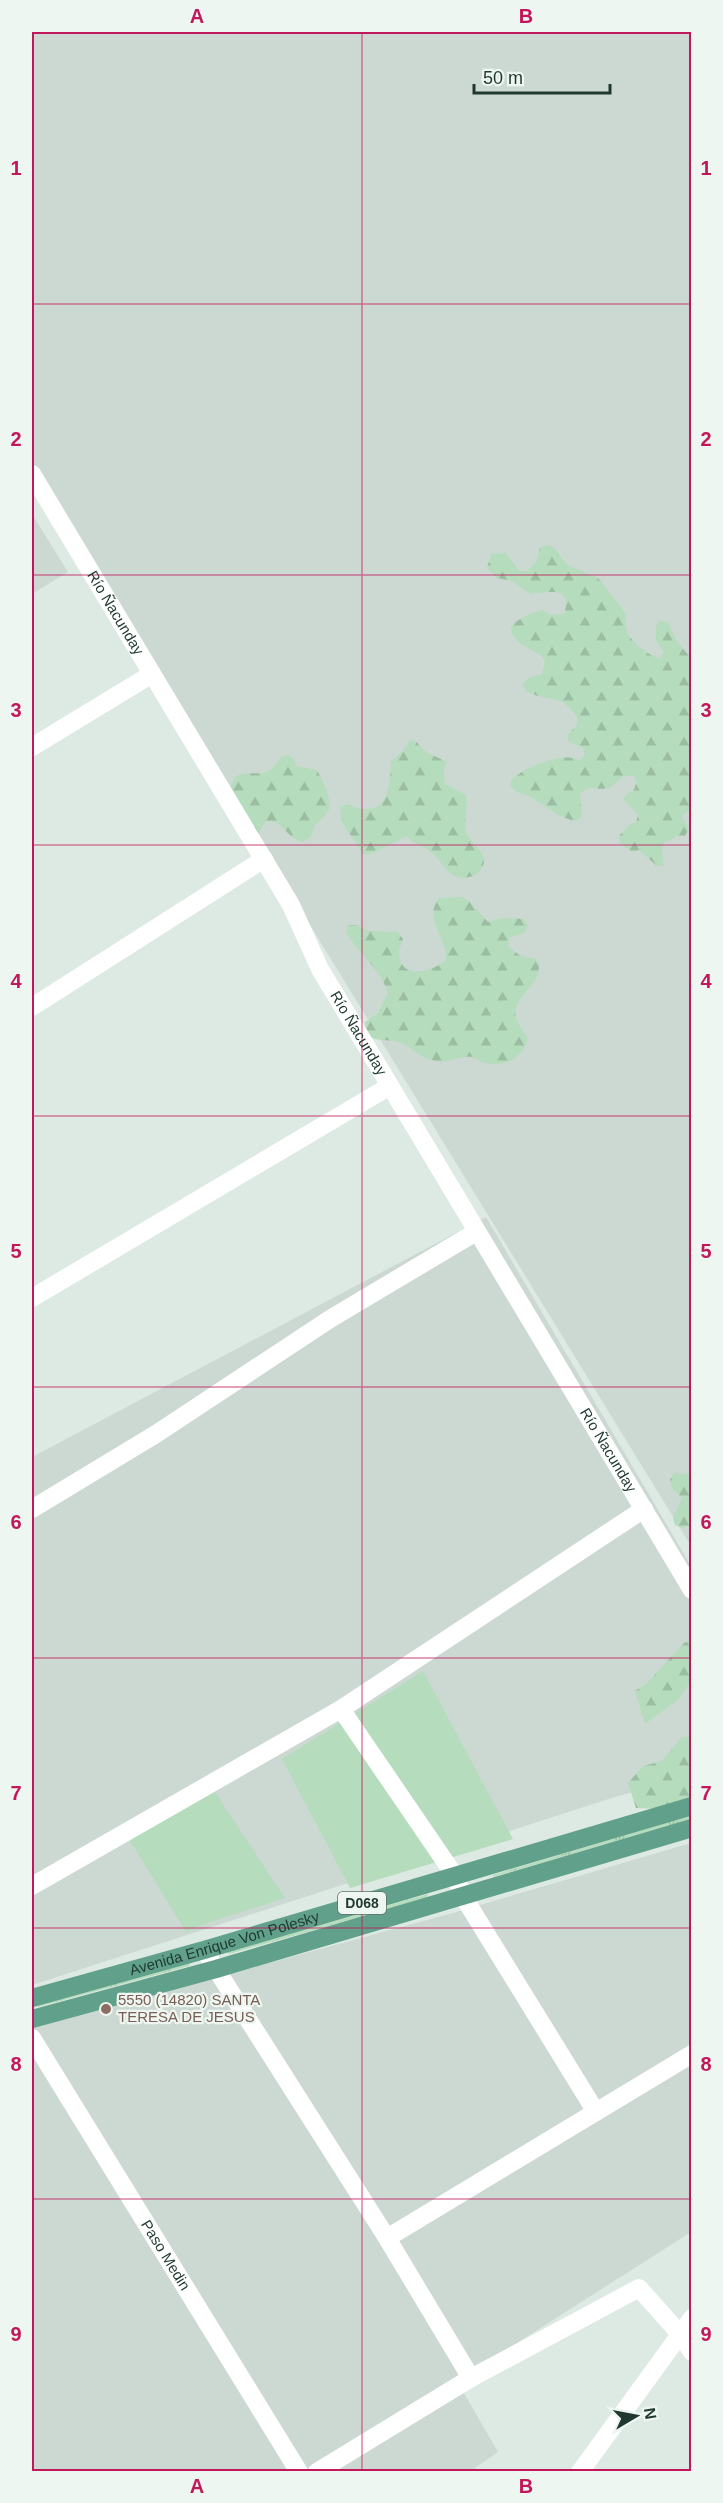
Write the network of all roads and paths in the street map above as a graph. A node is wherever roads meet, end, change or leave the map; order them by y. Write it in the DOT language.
graph roads {
  1 [pos="32,474"];
  2 [pos="152,674"];
  3 [pos="32,747"];
  4 [pos="264,859"];
  5 [pos="32,1007"];
  6 [pos="390,1086"];
  7 [pos="476,1232"];
  8 [pos="32,1298"];
  9 [pos="32,1509"];
  10 [pos="644,1509"];
  11 [pos="692,1590"];
  12 [pos="341,1709"];
  13 [pos="692,1806"];
  14 [pos="692,1828"];
  15 [pos="454,1876"];
  16 [pos="32,1886"];
  17 [pos="463,1896"];
  18 [pos="204,1950"];
  19 [pos="216,1968"];
  20 [pos="32,1998"];
  21 [pos="32,2019"];
  22 [pos="32,2038"];
  23 [pos="692,2054"];
  24 [pos="596,2112"];
  25 [pos="387,2238"];
  26 [pos="692,2318"];
  27 [pos="680,2334"];
  28 [pos="692,2352"];
  29 [pos="471,2378"];
  30 [pos="299,2472"];
  31 [pos="317,2472"];
  32 [pos="580,2472"];
  1 -- 2 [label="street, Río Ñacunday"];
  2 -- 3 [label="street"];
  2 -- 4 [label="street, Río Ñacunday"];
  4 -- 5 [label="street"];
  4 -- 6 [label="street, Río Ñacunday"];
  6 -- 7 [label="street, Río Ñacunday"];
  6 -- 8 [label="street"];
  7 -- 9 [label="street"];
  7 -- 10 [label="street, Río Ñacunday"];
  10 -- 11 [label="street, Río Ñacunday"];
  10 -- 12 [label="street"];
  12 -- 15 [label="street"];
  12 -- 16 [label="street"];
  13 -- 15 [label="main road, Avenida Enrique Von Polesky / D068"];
  14 -- 17 [label="main road, Avenida Enrique Von Polesky / D068"];
  15 -- 17 [label="street"];
  15 -- 18 [label="main road, Avenida Enrique Von Polesky / D068"];
  17 -- 19 [label="main road, Avenida Enrique Von Polesky / D068"];
  17 -- 24 [label="street"];
  18 -- 19 [label="street"];
  18 -- 20 [label="main road, Avenida Enrique Von Polesky / D068"];
  19 -- 21 [label="main road, Avenida Enrique Von Polesky / D068"];
  19 -- 25 [label="street"];
  22 -- 30 [label="street, Paso Medin"];
  23 -- 24 [label="street"];
  24 -- 25 [label="street"];
  25 -- 29 [label="street"];
  26 -- 27 [label="street"];
  27 -- 28 [label="street"];
  27 -- 29 [label="street"];
  27 -- 32 [label="street"];
  29 -- 31 [label="street"];
}
